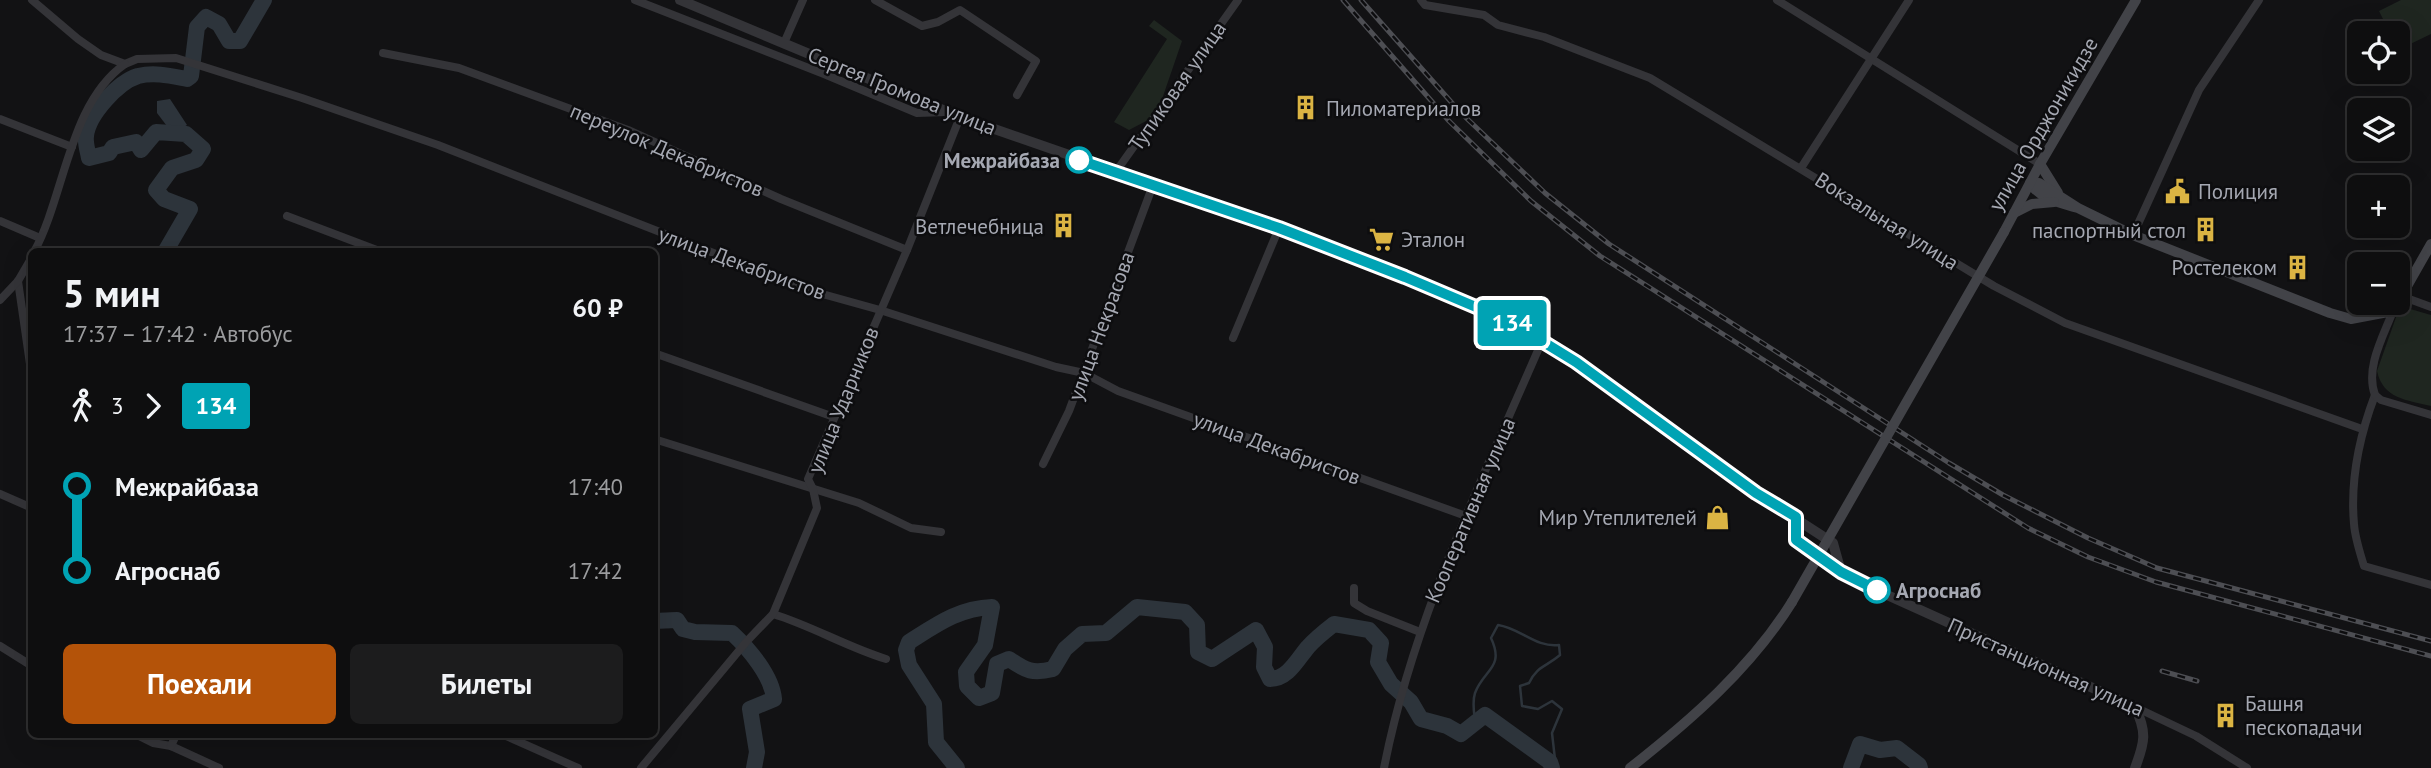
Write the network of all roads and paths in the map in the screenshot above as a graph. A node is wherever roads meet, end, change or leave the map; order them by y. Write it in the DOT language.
graph roads {
  1 [pos="32,0"];
  2 [pos="635,0"];
  3 [pos="680,0"];
  4 [pos="803,0"];
  5 [pos="875,0"];
  6 [pos="1238,0"];
  7 [pos="1421,0"];
  8 [pos="1777,0"];
  9 [pos="1909,0"];
  10 [pos="2136,0"];
  11 [pos="2259,0"];
  12 [pos="784,43"];
  13 [pos="383,53"];
  14 [pos="1871,59"];
  15 [pos="125,64"];
  16 [pos="1017,95"];
  17 [pos="949,112"];
  18 [pos="960,117"];
  19 [pos="0,119"];
  20 [pos="72,146"];
  21 [pos="2040,164"];
  22 [pos="1801,168"];
  23 [pos="1115,173"];
  24 [pos="2030,183"];
  25 [pos="1153,185"];
  26 [pos="2058,199"];
  27 [pos="2014,214"];
  28 [pos="287,216"];
  29 [pos="0,221"];
  30 [pos="1279,228"];
  31 [pos="2133,235"];
  32 [pos="40,238"];
  33 [pos="2431,244"];
  34 [pos="36,248"];
  35 [pos="371,248"];
  36 [pos="907,250"];
  37 [pos="28,264"];
  38 [pos="2410,280"];
  39 [pos="18,281"];
  40 [pos="0,300"];
  41 [pos="2410,305"];
  42 [pos="2431,307"];
  43 [pos="880,310"];
  44 [pos="2362,315"];
  45 [pos="2392,315"];
  46 [pos="1233,338"];
  47 [pos="1542,341"];
  48 [pos="28,350"];
  49 [pos="658,354"];
  50 [pos="1084,373"];
  51 [pos="2375,395"];
  52 [pos="2431,415"];
  53 [pos="834,416"];
  54 [pos="2362,429"];
  55 [pos="658,440"];
  56 [pos="1043,464"];
  57 [pos="813,489"];
  58 [pos="0,494"];
  59 [pos="28,506"];
  60 [pos="1466,516"];
  61 [pos="1796,517"];
  62 [pos="941,532"];
  63 [pos="1841,572"];
  64 [pos="2431,585"];
  65 [pos="1354,588"];
  66 [pos="773,614"];
  67 [pos="1420,632"];
  68 [pos="0,646"];
  69 [pos="886,659"];
  70 [pos="28,664"];
  71 [pos="2135,707"];
  72 [pos="2154,716"];
  73 [pos="2144,729"];
  74 [pos="143,738"];
  75 [pos="175,738"];
  76 [pos="510,738"];
  77 [pos="171,747"];
  78 [pos="219,768"];
  79 [pos="578,768"];
  80 [pos="641,768"];
  81 [pos="1384,768"];
  82 [pos="1630,768"];
  83 [pos="2135,768"];
  84 [pos="2247,768"];
  1 -- 15 [label="street"];
  2 -- 17 [label="street"];
  3 -- 12 [label="street, Сергея Громова улица"];
  4 -- 12 [label="street"];
  5 -- 16 [label="street"];
  6 -- 23 [label="street, Тупиковая улица"];
  7 -- 22 [label="street, Вокзальная улица"];
  8 -- 14 [label="street"];
  9 -- 14 [label="street"];
  10 -- 21 [label="main road, улица Орджоникидзе"];
  11 -- 31 [label="street"];
  12 -- 17 [label="street, Сергея Громова улица"];
  13 -- 36 [label="street, переулок Декабристов"];
  14 -- 21 [label="street"];
  14 -- 22 [label="street"];
  15 -- 20 [label="street"];
  15 -- 43 [label="street, улица Декабристов"];
  17 -- 18 [label="street, Сергея Громова улица"];
  18 -- 23 [label="street, Сергея Громова улица"];
  18 -- 36 [label="street, улица Ударников"];
  19 -- 20 [label="street"];
  20 -- 32 [label="street"];
  21 -- 24 [label="main road, улица Орджоникидзе"];
  21 -- 26 [label="main road"];
  22 -- 54 [label="street, Вокзальная улица"];
  23 -- 25 [label="street, Сергея Громова улица"];
  24 -- 26 [label="main road"];
  24 -- 27 [label="main road, улица Орджоникидзе"];
  25 -- 30 [label="street, Сергея Громова улица"];
  25 -- 50 [label="street, улица Некрасова"];
  26 -- 27 [label="main road"];
  26 -- 31 [label="main road"];
  27 -- 82 [label="main road, улица Орджоникидзе, bridge"];
  28 -- 35 [label="street"];
  29 -- 32 [label="street"];
  30 -- 46 [label="street"];
  30 -- 47 [label="street, Сергея Громова улица"];
  31 -- 44 [label="main road"];
  32 -- 34 [label="street"];
  33 -- 38 [label="main road"];
  36 -- 43 [label="street, улица Ударников"];
  37 -- 39 [label="street"];
  39 -- 40 [label="street"];
  39 -- 48 [label="street"];
  41 -- 42 [label="street"];
  43 -- 50 [label="street, улица Декабристов"];
  43 -- 53 [label="street, улица Ударников"];
  45 -- 51 [label="street"];
  47 -- 60 [label="street, Кооперативная улица"];
  47 -- 61 [label="street, Сергея Громова улица"];
  49 -- 53 [label="street"];
  50 -- 56 [label="street, улица Некрасова"];
  50 -- 60 [label="street, улица Декабристов"];
  51 -- 52 [label="street"];
  51 -- 54 [label="street"];
  53 -- 57 [label="street, улица Ударников"];
  54 -- 64 [label="street"];
  55 -- 57 [label="street"];
  57 -- 62 [label="street"];
  57 -- 66 [label="street, улица Ударников"];
  58 -- 59 [label="street"];
  60 -- 67 [label="street, Кооперативная улица"];
  61 -- 63 [label="street, Сергея Громова улица"];
  61 -- 63 [label="street, Пристанционная улица"];
  63 -- 71 [label="street, Пристанционная улица"];
  65 -- 67 [label="street"];
  66 -- 69 [label="street"];
  66 -- 80 [label="street, улица Ударников"];
  67 -- 81 [label="street, Кооперативная улица"];
  68 -- 70 [label="street"];
  71 -- 72 [label="street, Пристанционная улица"];
  71 -- 73 [label="street"];
  72 -- 73 [label="street"];
  72 -- 84 [label="street, Пристанционная улица"];
  73 -- 83 [label="street"];
  74 -- 77 [label="street"];
  75 -- 77 [label="street"];
  76 -- 79 [label="street"];
  77 -- 78 [label="street"];
}
